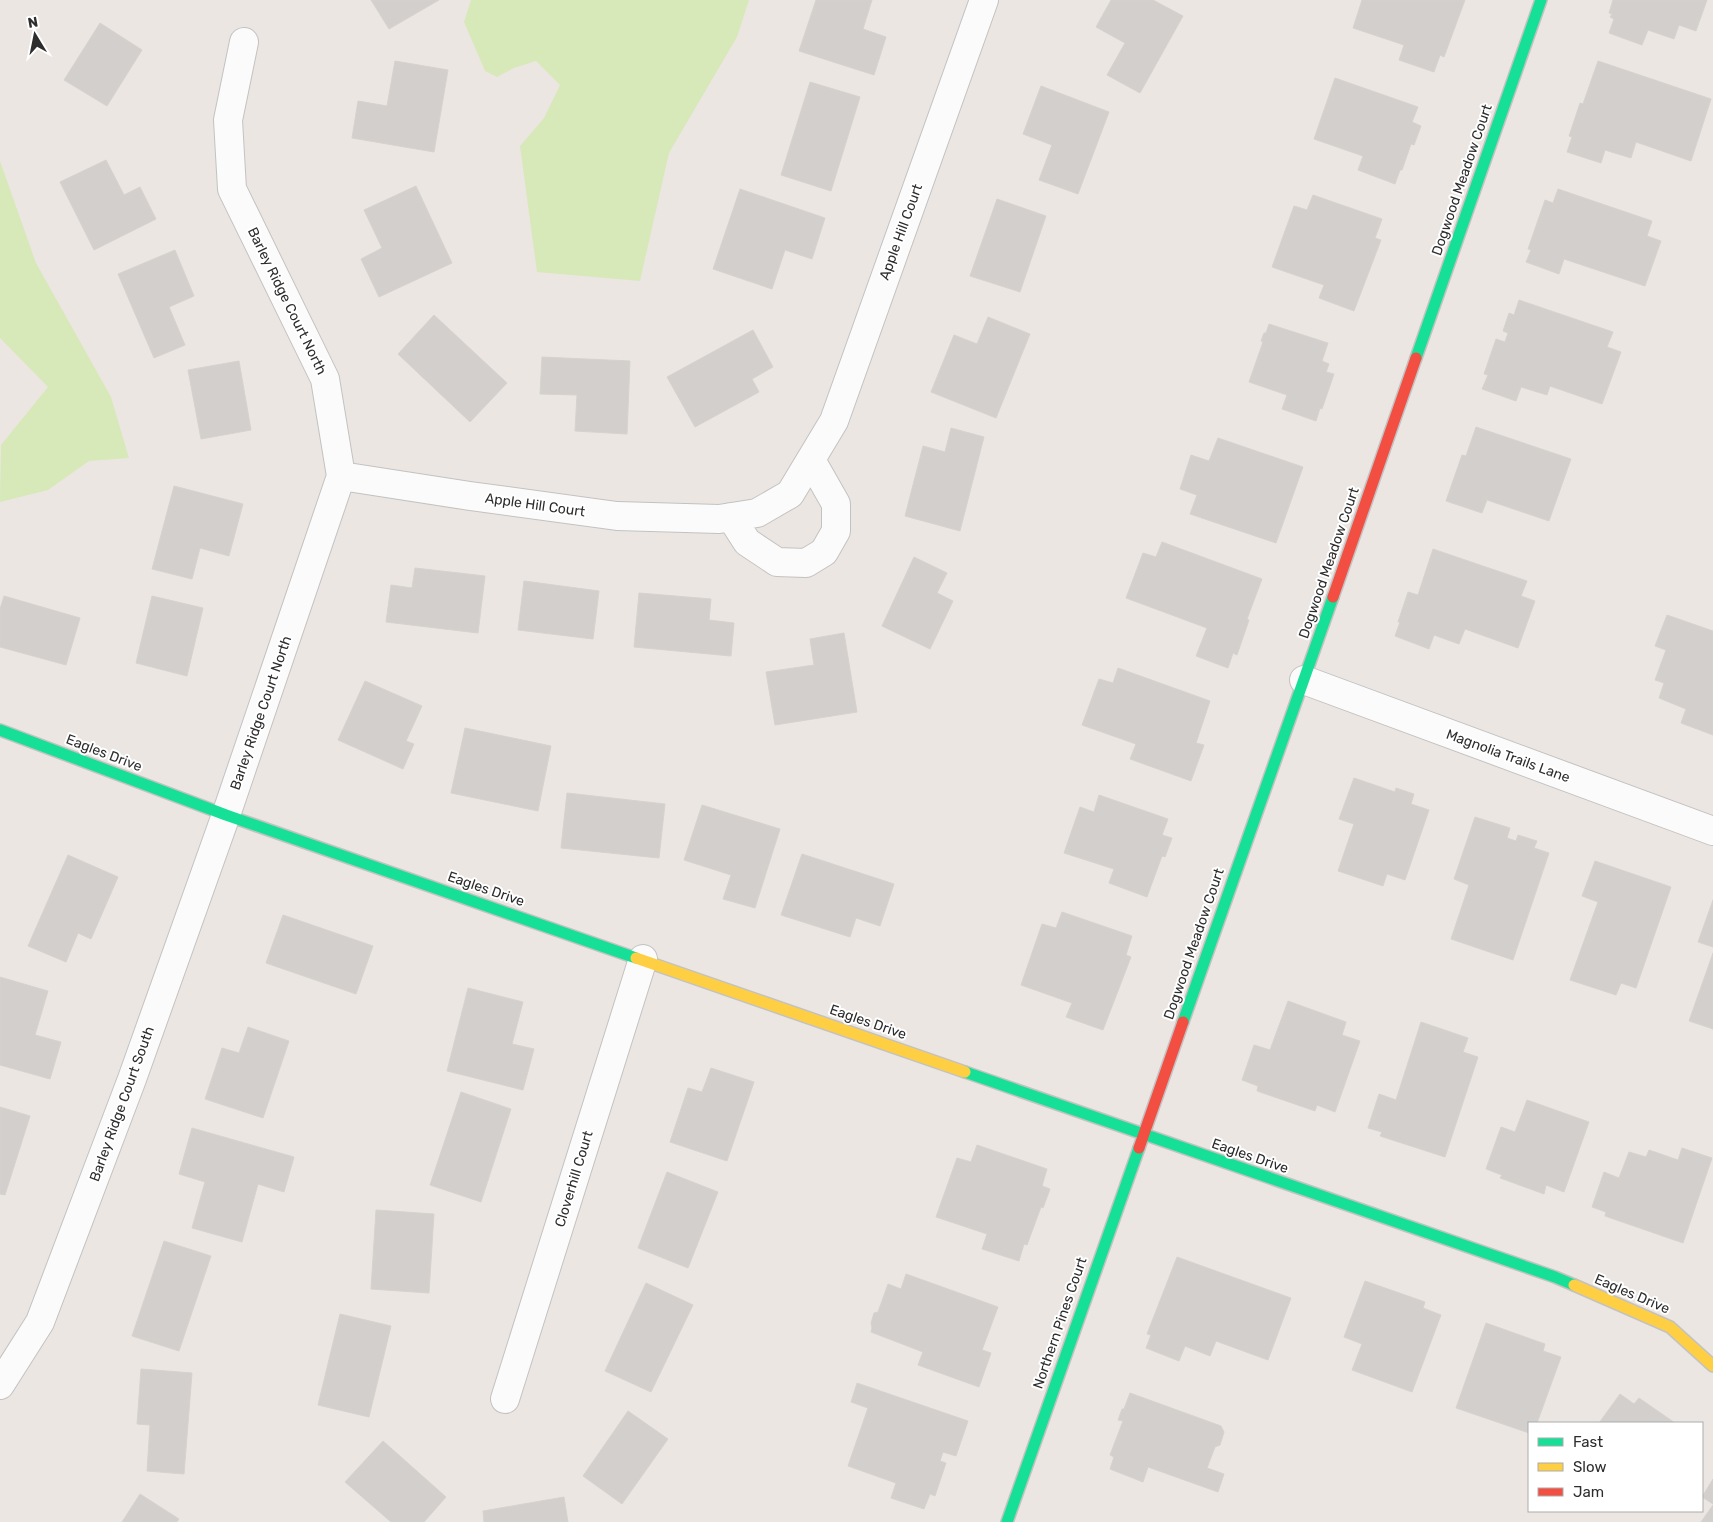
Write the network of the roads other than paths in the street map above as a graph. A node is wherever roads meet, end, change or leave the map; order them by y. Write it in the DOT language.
graph roads {
  1 [pos="984,0"];
  2 [pos="1541,0"];
  3 [pos="244,42"];
  4 [pos="811,460"];
  5 [pos="340,476"];
  6 [pos="730,517"];
  7 [pos="1304,680"];
  8 [pos="0,730"];
  9 [pos="226,815"];
  10 [pos="1713,831"];
  11 [pos="643,959"];
  12 [pos="1143,1134"];
  13 [pos="1713,1366"];
  14 [pos="0,1385"];
  15 [pos="505,1399"];
  16 [pos="1007,1522"];
  1 -- 4 [label="street, Apple Hill Court"];
  2 -- 7 [label="street, Dogwood Meadow Court"];
  3 -- 5 [label="street, Barley Ridge Court North"];
  4 -- 6 [label="street, Apple Hill Court"];
  4 -- 6 [label="street"];
  5 -- 6 [label="street, Apple Hill Court"];
  5 -- 9 [label="street, Barley Ridge Court North"];
  7 -- 10 [label="street, Magnolia Trails Lane"];
  7 -- 12 [label="street, Dogwood Meadow Court"];
  8 -- 9 [label="street, Eagles Drive"];
  9 -- 11 [label="street, Eagles Drive"];
  9 -- 14 [label="street, Barley Ridge Court South"];
  11 -- 12 [label="street, Eagles Drive"];
  11 -- 15 [label="street, Cloverhill Court"];
  12 -- 13 [label="street, Eagles Drive"];
  12 -- 16 [label="street, Northern Pines Court"];
}
